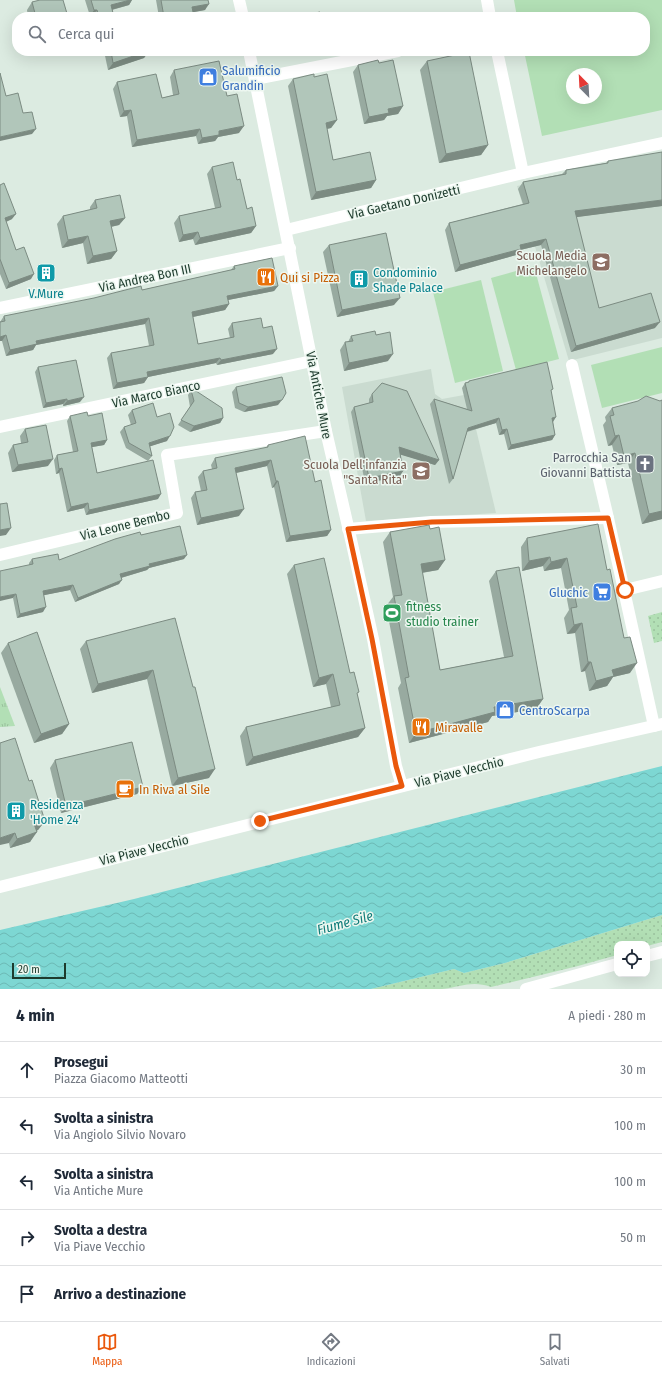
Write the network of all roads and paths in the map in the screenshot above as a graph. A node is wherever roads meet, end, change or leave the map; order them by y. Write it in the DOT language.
graph roads {
  1 [pos="239,0"];
  2 [pos="487,0"];
  3 [pos="241,12"];
  4 [pos="489,12"];
  5 [pos="251,56"];
  6 [pos="372,56"];
  7 [pos="498,56"];
  8 [pos="255,79"];
  9 [pos="662,143"];
  10 [pos="523,174"];
  11 [pos="286,230"];
  12 [pos="290,248"];
  13 [pos="0,308"];
  14 [pos="312,361"];
  15 [pos="572,365"];
  16 [pos="0,427"];
  17 [pos="326,431"];
  18 [pos="608,518"];
  19 [pos="348,529"];
  20 [pos="0,556"];
  21 [pos="662,581"];
  22 [pos="625,590"];
  23 [pos="658,725"];
  24 [pos="402,786"];
  25 [pos="0,886"];
  26 [pos="662,952"];
  27 [pos="650,955"];
  28 [pos="614,965"];
  29 [pos="526,989"];
  1 -- 3 [label="street"];
  2 -- 4 [label="street"];
  5 -- 8 [label="street, Via Antiche Mure"];
  6 -- 8 [label="street"];
  7 -- 10 [label="street"];
  8 -- 11 [label="street, Via Antiche Mure"];
  9 -- 10 [label="street, Via Gaetano Donizetti"];
  10 -- 11 [label="street, Via Gaetano Donizetti"];
  11 -- 12 [label="street, Via Antiche Mure"];
  12 -- 13 [label="street, Via Andrea Bon III"];
  12 -- 14 [label="street, Via Antiche Mure"];
  14 -- 16 [label="street, Via Marco Bianco"];
  14 -- 17 [label="street, Via Antiche Mure"];
  15 -- 18 [label="street"];
  17 -- 19 [label="street, Via Antiche Mure"];
  17 -- 20 [label="street, Via Leone Bembo"];
  18 -- 19 [label="street"];
  18 -- 22 [label="street"];
  19 -- 24 [label="street, Via Antiche Mure"];
  21 -- 22 [label="street"];
  22 -- 23 [label="street"];
  23 -- 24 [label="street, Via Piave Vecchio"];
  24 -- 25 [label="street, Via Piave Vecchio"];
  26 -- 27 [label="street"];
  28 -- 29 [label="street"];
}
